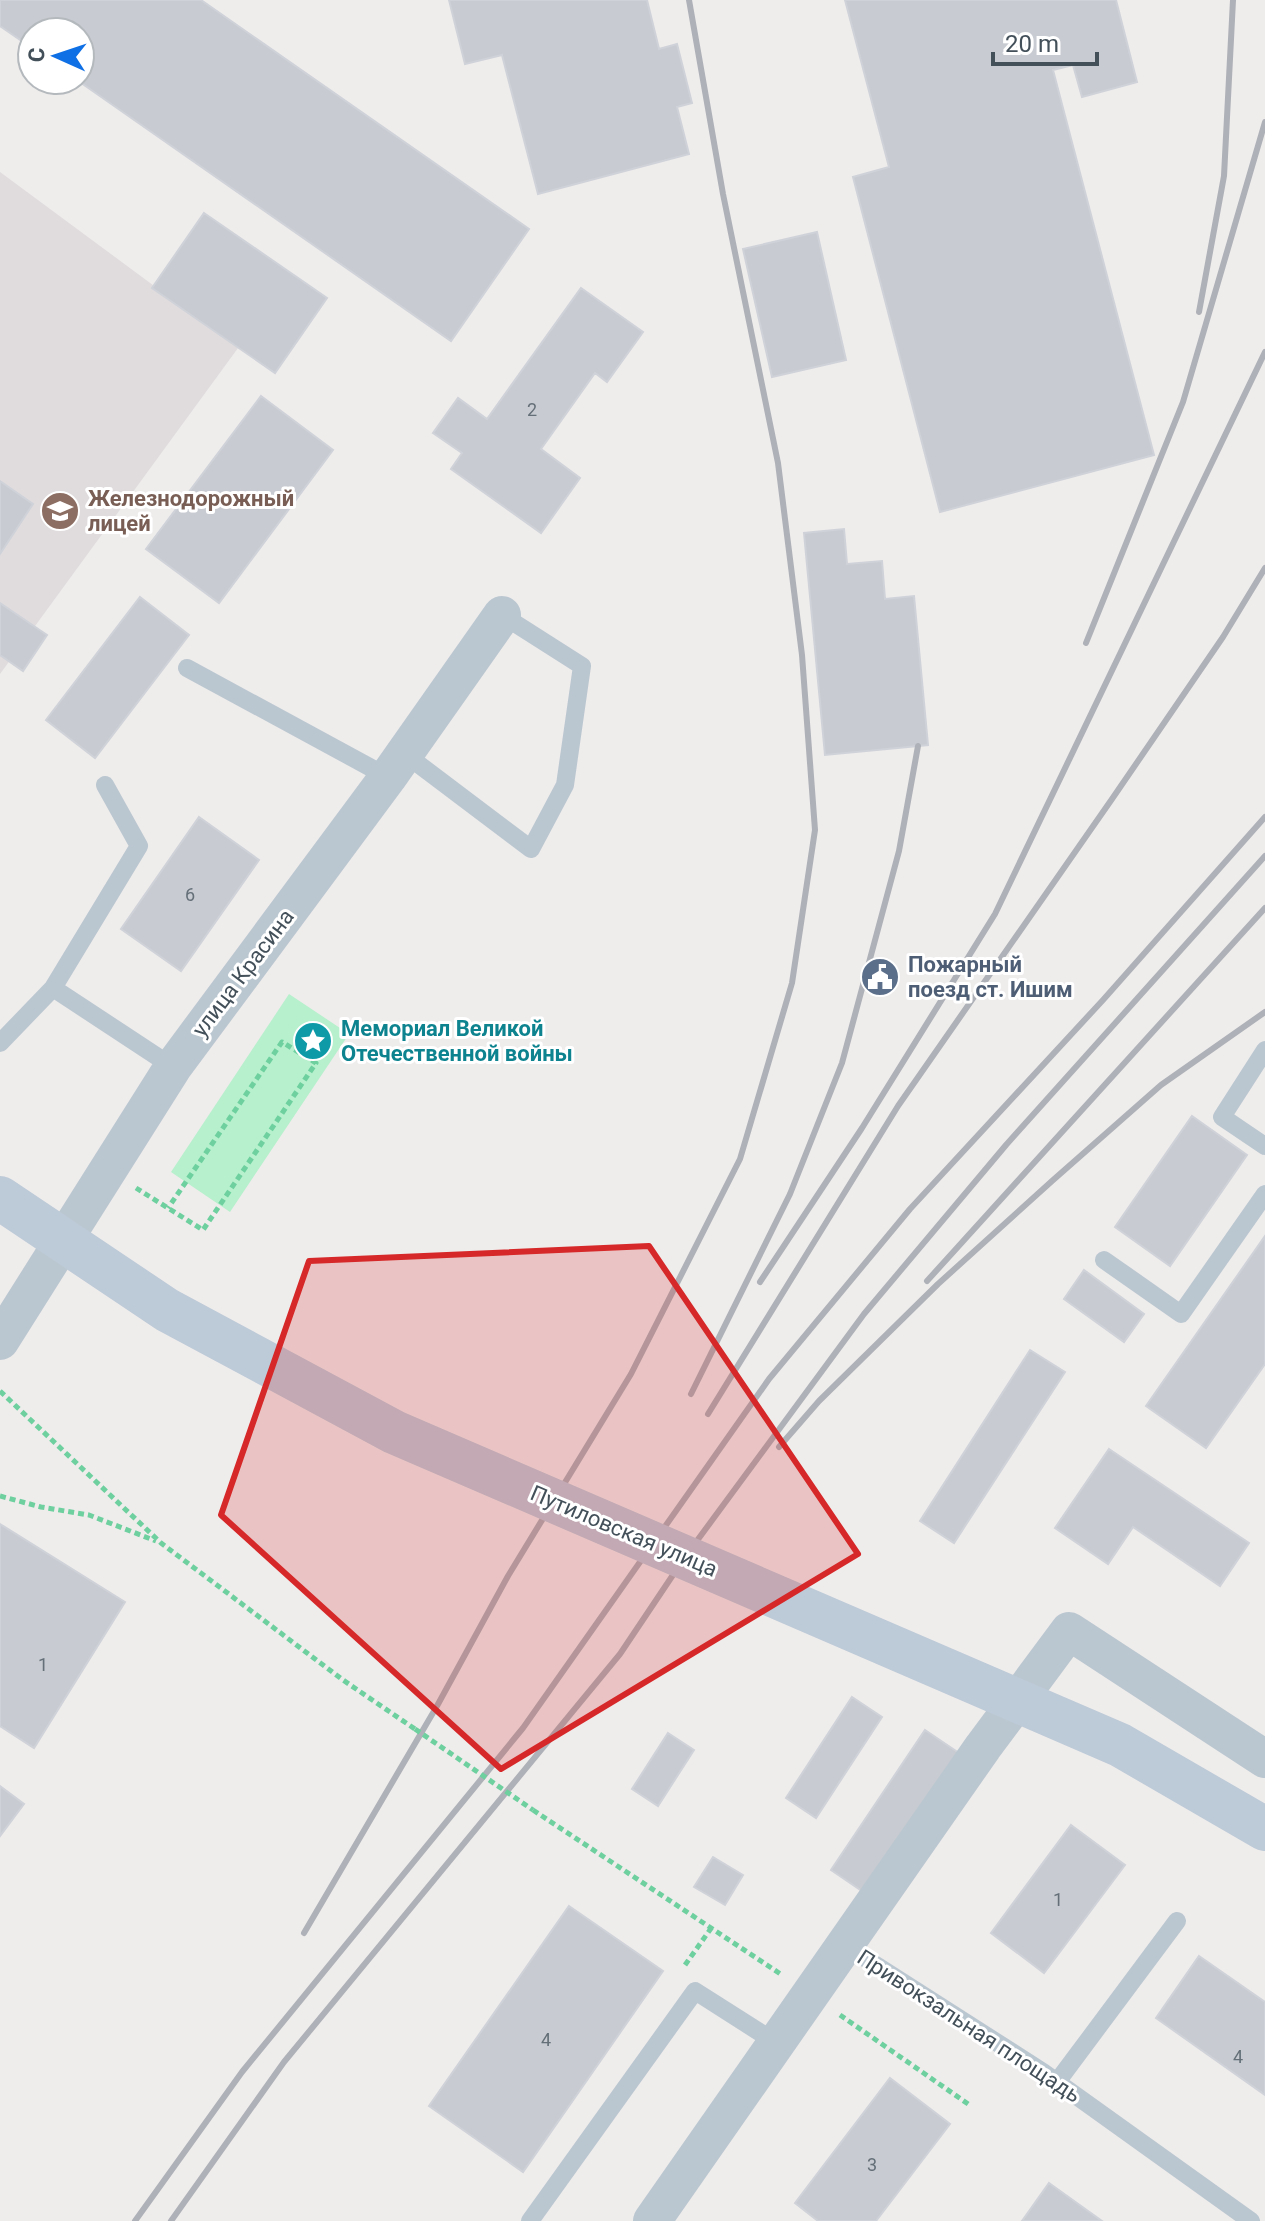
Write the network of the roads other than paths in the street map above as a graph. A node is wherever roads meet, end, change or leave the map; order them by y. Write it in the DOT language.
graph roads {
  1 [pos="502,615"];
  2 [pos="187,668"];
  3 [pos="396,765"];
  4 [pos="105,785"];
  5 [pos="53,988"];
  6 [pos="0,1043"];
  7 [pos="1265,1050"];
  8 [pos="173,1067"];
  9 [pos="1265,1146"];
  10 [pos="1265,1194"];
  11 [pos="0,1198"];
  12 [pos="1104,1260"];
  13 [pos="6,1320"];
  14 [pos="1265,1759"];
  15 [pos="1265,1829"];
  16 [pos="1177,1921"];
  17 [pos="843,1944"];
  18 [pos="775,2042"];
  19 [pos="1057,2082"];
  20 [pos="530,2221"];
  21 [pos="652,2221"];
  22 [pos="1251,2221"];
  1 -- 3 [label="street, улица Красина"];
  1 -- 3 [label="lane"];
  2 -- 3 [label="lane"];
  3 -- 8 [label="street, улица Красина"];
  4 -- 5 [label="lane"];
  5 -- 6 [label="lane"];
  5 -- 8 [label="lane"];
  7 -- 9 [label="lane"];
  8 -- 13 [label="street, улица Красина"];
  10 -- 12 [label="lane"];
  11 -- 15 [label="main road, Путиловская улица, bridge"];
  14 -- 17 [label="street"];
  16 -- 19 [label="lane"];
  17 -- 18 [label="street, Привокзальная площадь"];
  17 -- 19 [label="lane, Привокзальная площадь"];
  18 -- 20 [label="lane"];
  18 -- 21 [label="street, Привокзальная площадь"];
  19 -- 22 [label="lane, Привокзальная площадь"];
}
